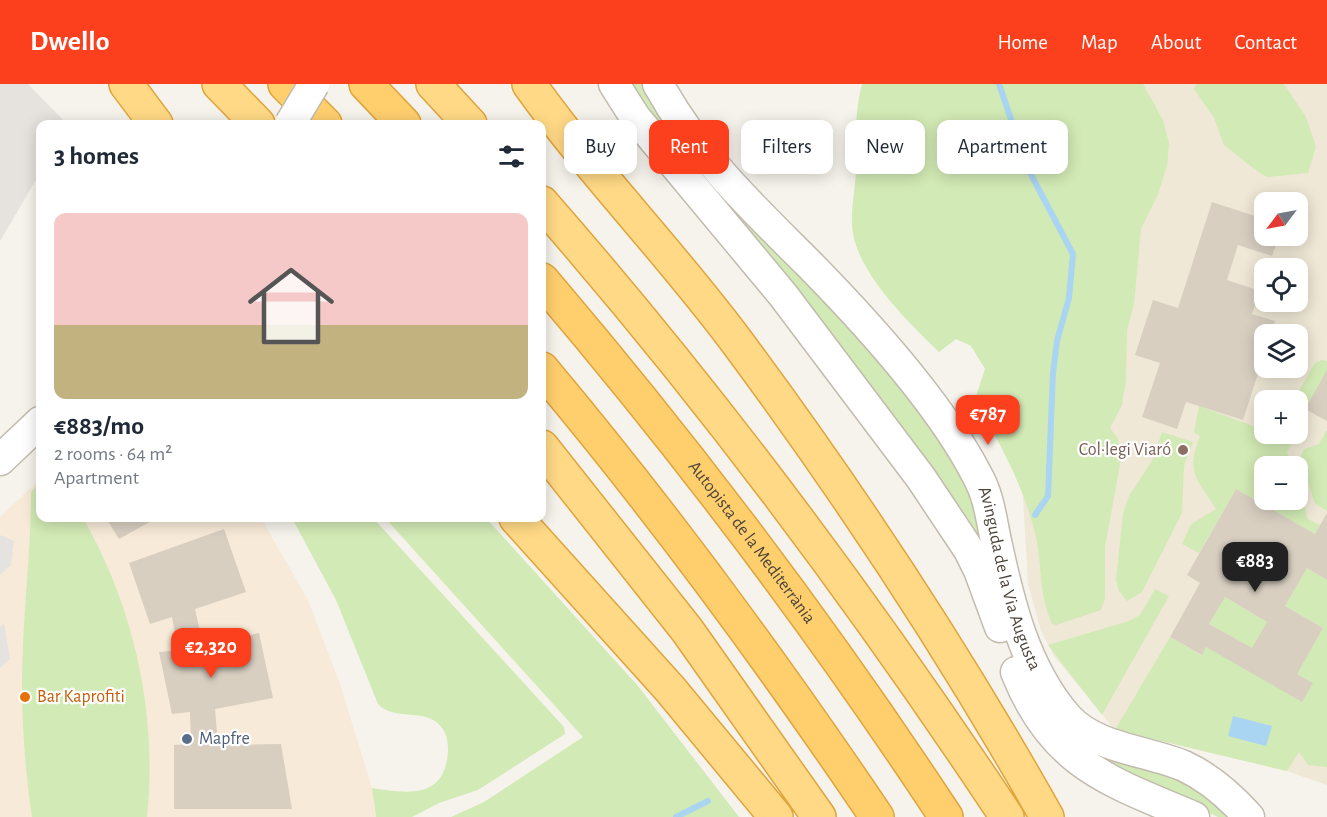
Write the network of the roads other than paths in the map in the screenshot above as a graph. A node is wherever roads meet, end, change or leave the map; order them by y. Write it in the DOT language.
graph roads {
  1 [pos="126,84"];
  2 [pos="219,84"];
  3 [pos="285,84"];
  4 [pos="314,84"];
  5 [pos="366,84"];
  6 [pos="433,84"];
  7 [pos="529,84"];
  8 [pos="614,84"];
  9 [pos="658,84"];
  10 [pos="153,120"];
  11 [pos="254,120"];
  12 [pos="292,120"];
  13 [pos="321,120"];
  14 [pos="400,120"];
  15 [pos="466,120"];
  16 [pos="546,208"];
  17 [pos="546,285"];
  18 [pos="546,374"];
  19 [pos="36,426"];
  20 [pos="546,452"];
  21 [pos="0,460"];
  22 [pos="520,522"];
  23 [pos="776,817"];
  24 [pos="819,817"];
  25 [pos="877,817"];
  26 [pos="946,817"];
  27 [pos="1007,817"];
  28 [pos="1047,817"];
  29 [pos="1194,817"];
  30 [pos="1249,817"];
  1 -- 10 [label="highway"];
  2 -- 11 [label="highway"];
  3 -- 13 [label="highway"];
  4 -- 12 [label="street, bridge"];
  5 -- 14 [label="highway"];
  6 -- 15 [label="highway"];
  7 -- 28 [label="highway"];
  8 -- 29 [label="street, Avinguda de la Via Augusta"];
  9 -- 30 [label="street, Avinguda de la Via Augusta"];
  16 -- 27 [label="highway"];
  17 -- 26 [label="highway, Autopista de la Mediterrània"];
  18 -- 25 [label="highway"];
  19 -- 21 [label="street"];
  20 -- 24 [label="highway"];
  22 -- 23 [label="highway"];
}
